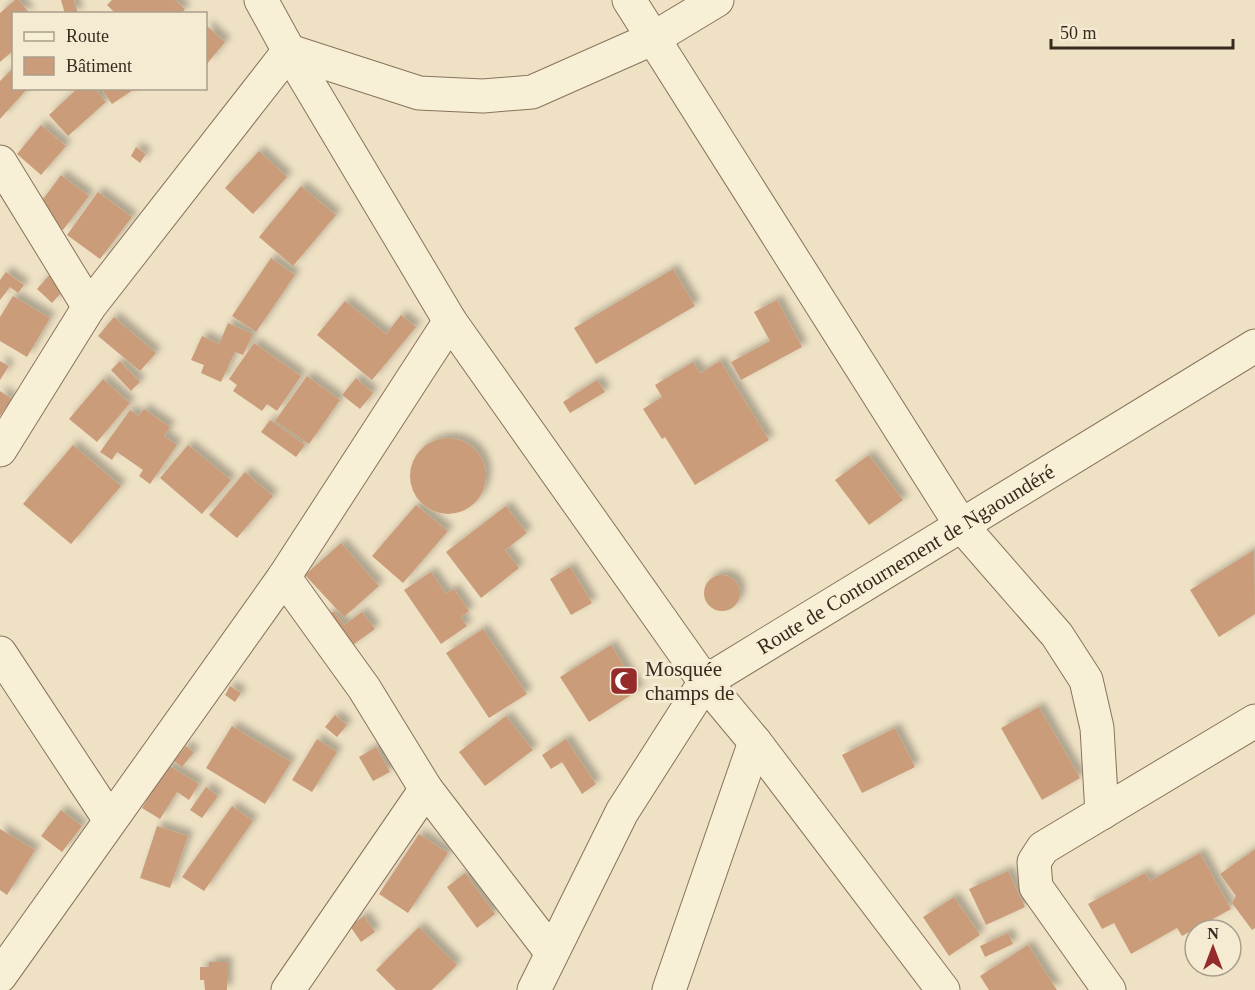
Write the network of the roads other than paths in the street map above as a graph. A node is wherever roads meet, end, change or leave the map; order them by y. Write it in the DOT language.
graph roads {
  1 [pos="261,0"];
  2 [pos="629,0"];
  3 [pos="717,0"];
  4 [pos="654,39"];
  5 [pos="289,51"];
  6 [pos="0,162"];
  7 [pos="89,307"];
  8 [pos="450,321"];
  9 [pos="1255,346"];
  10 [pos="0,450"];
  11 [pos="961,525"];
  12 [pos="284,577"];
  13 [pos="0,653"];
  14 [pos="705,682"];
  15 [pos="1255,721"];
  16 [pos="755,742"];
  17 [pos="426,789"];
  18 [pos="1102,813"];
  19 [pos="110,820"];
  20 [pos="552,953"];
  21 [pos="0,976"];
  22 [pos="288,990"];
  23 [pos="534,990"];
  24 [pos="669,990"];
  25 [pos="943,990"];
  26 [pos="1109,990"];
  1 -- 5 [label="street"];
  2 -- 4 [label="street"];
  3 -- 4 [label="street"];
  4 -- 5 [label="street"];
  4 -- 11 [label="street"];
  5 -- 7 [label="street"];
  5 -- 8 [label="street"];
  6 -- 7 [label="street"];
  7 -- 10 [label="street"];
  8 -- 12 [label="street"];
  8 -- 14 [label="street"];
  9 -- 11 [label="street, Route de Contournement de Ngaoundéré"];
  11 -- 14 [label="street, Route de Contournement de Ngaoundéré"];
  11 -- 18 [label="street"];
  12 -- 17 [label="street"];
  12 -- 19 [label="street"];
  13 -- 19 [label="street"];
  14 -- 16 [label="street"];
  14 -- 20 [label="street, Route de Contournement de Ngaoundéré"];
  15 -- 18 [label="street"];
  16 -- 24 [label="street"];
  16 -- 25 [label="street"];
  17 -- 20 [label="street"];
  17 -- 22 [label="street"];
  18 -- 26 [label="street"];
  19 -- 21 [label="street"];
  20 -- 23 [label="street, Route de Contournement de Ngaoundéré"];
}
